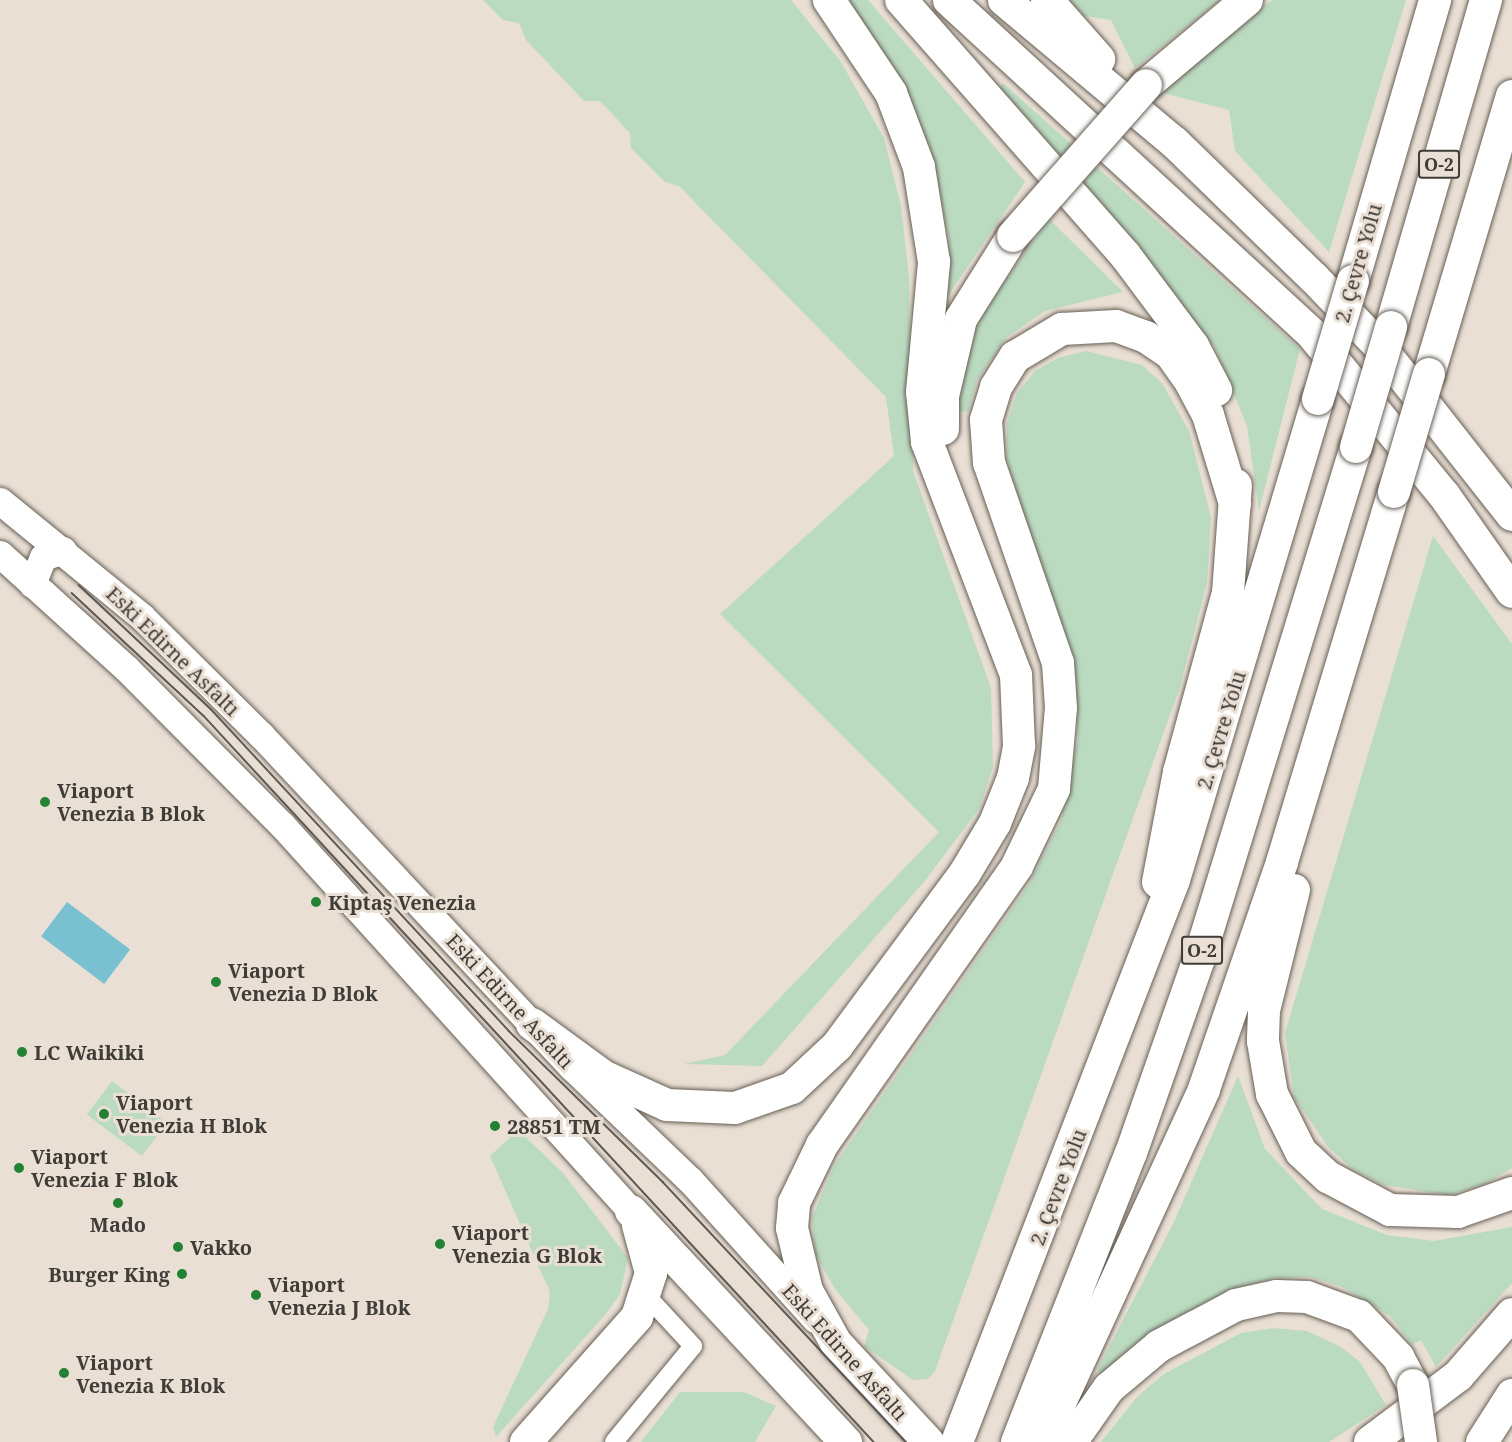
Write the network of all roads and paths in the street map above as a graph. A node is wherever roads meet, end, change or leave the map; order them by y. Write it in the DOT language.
graph roads {
  1 [pos="829,0"];
  2 [pos="901,0"];
  3 [pos="949,0"];
  4 [pos="1004,0"];
  5 [pos="1047,0"];
  6 [pos="1247,0"];
  7 [pos="1435,0"];
  8 [pos="1486,0"];
  9 [pos="1512,96"];
  10 [pos="1174,142"];
  11 [pos="0,501"];
  12 [pos="1235,504"];
  13 [pos="951,510"];
  14 [pos="1512,515"];
  15 [pos="63,550"];
  16 [pos="0,554"];
  17 [pos="32,584"];
  18 [pos="1512,592"];
  19 [pos="1330,711"];
  20 [pos="1157,918"];
  21 [pos="532,1024"];
  22 [pos="1512,1193"];
  23 [pos="631,1211"];
  24 [pos="646,1295"];
  25 [pos="1512,1314"];
  26 [pos="836,1343"];
  27 [pos="1512,1395"];
  28 [pos="1512,1429"];
  29 [pos="526,1442"];
  30 [pos="614,1442"];
  31 [pos="846,1442"];
  32 [pos="928,1442"];
  33 [pos="957,1442"];
  34 [pos="1017,1442"];
  35 [pos="1042,1442"];
  36 [pos="1071,1442"];
  37 [pos="1370,1442"];
  38 [pos="1421,1442"];
  39 [pos="1482,1442"];
  40 [pos="1502,1442"];
  1 -- 13 [label="highway"];
  2 -- 12 [label="highway"];
  3 -- 18 [label="highway"];
  4 -- 10 [label="highway"];
  5 -- 10 [label="highway"];
  6 -- 13 [label="highway, bridge"];
  7 -- 20 [label="highway, 2. Çevre Yolu / O-2, bridge"];
  8 -- 34 [label="highway, O-2, bridge"];
  9 -- 19 [label="highway, bridge"];
  10 -- 14 [label="highway"];
  11 -- 15 [label="main road, Eski Edirne Asfaltı"];
  12 -- 20 [label="highway"];
  12 -- 26 [label="highway"];
  13 -- 21 [label="highway"];
  15 -- 17 [label="main road"];
  15 -- 21 [label="main road, Eski Edirne Asfaltı"];
  16 -- 17 [label="main road"];
  17 -- 23 [label="main road"];
  19 -- 22 [label="highway"];
  19 -- 35 [label="highway"];
  20 -- 33 [label="highway, 2. Çevre Yolu / O-2"];
  21 -- 26 [label="main road, Eski Edirne Asfaltı"];
  23 -- 24 [label="highway"];
  23 -- 31 [label="highway"];
  24 -- 29 [label="highway"];
  24 -- 30 [label="street"];
  25 -- 37 [label="highway"];
  26 -- 32 [label="highway, Eski Edirne Asfaltı"];
  27 -- 39 [label="highway"];
  28 -- 40 [label="highway"];
  36 -- 38 [label="highway, bridge"];
}
